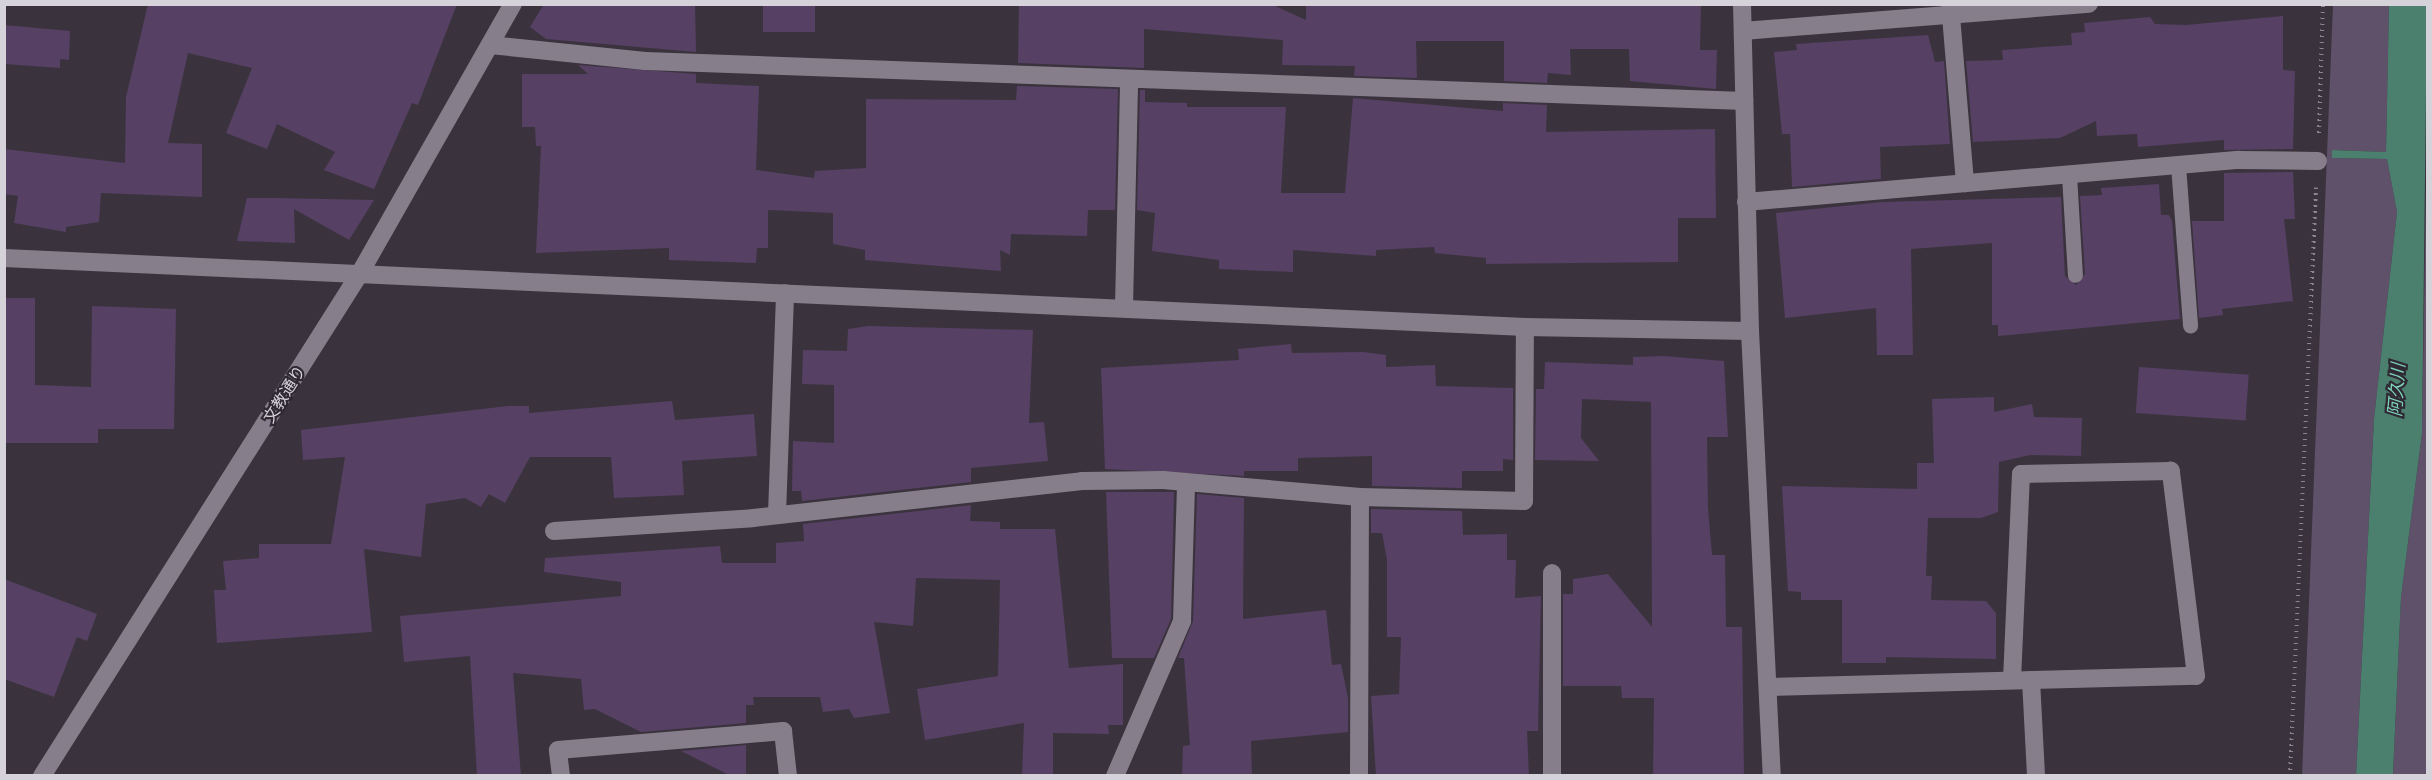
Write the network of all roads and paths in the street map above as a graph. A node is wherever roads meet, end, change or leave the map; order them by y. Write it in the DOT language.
graph roads {
  1 [pos="513,4"];
  2 [pos="1742,4"];
  3 [pos="2089,4"];
  4 [pos="2323,4"];
  5 [pos="1950,9"];
  6 [pos="1743,31"];
  7 [pos="490,45"];
  8 [pos="1129,80"];
  9 [pos="1744,101"];
  10 [pos="2318,161"];
  11 [pos="2178,165"];
  12 [pos="2068,175"];
  13 [pos="1965,183"];
  14 [pos="1746,202"];
  15 [pos="4,258"];
  16 [pos="360,273"];
  17 [pos="2074,275"];
  18 [pos="785,293"];
  19 [pos="1124,307"];
  20 [pos="2190,326"];
  21 [pos="1525,327"];
  22 [pos="1750,331"];
  23 [pos="1186,483"];
  24 [pos="1360,497"];
  25 [pos="777,514"];
  26 [pos="554,531"];
  27 [pos="1552,573"];
  28 [pos="2012,680"];
  29 [pos="2031,680"];
  30 [pos="1769,687"];
  31 [pos="42,776"];
  32 [pos="561,776"];
  33 [pos="788,776"];
  34 [pos="1115,776"];
  35 [pos="1359,776"];
  36 [pos="1552,776"];
  37 [pos="1772,776"];
  38 [pos="2036,776"];
  39 [pos="2290,776"];
  1 -- 7 [label="street, 文教通り"];
  2 -- 6 [label="street"];
  3 -- 5 [label="street"];
  4 -- 10 [label="path"];
  5 -- 6 [label="street"];
  5 -- 13 [label="street"];
  6 -- 9 [label="street"];
  7 -- 8 [label="street"];
  7 -- 16 [label="street, 文教通り"];
  8 -- 9 [label="street"];
  8 -- 19 [label="street"];
  9 -- 14 [label="street"];
  10 -- 11 [label="street"];
  10 -- 39 [label="path"];
  11 -- 12 [label="street"];
  11 -- 20 [label="lane"];
  12 -- 13 [label="street"];
  12 -- 17 [label="lane"];
  13 -- 14 [label="street"];
  14 -- 22 [label="street"];
  15 -- 16 [label="street"];
  16 -- 18 [label="street"];
  16 -- 31 [label="street, 文教通り"];
  18 -- 19 [label="street"];
  18 -- 25 [label="street"];
  19 -- 21 [label="street"];
  21 -- 22 [label="street"];
  21 -- 24 [label="street"];
  22 -- 30 [label="street"];
  23 -- 24 [label="street"];
  23 -- 25 [label="street"];
  23 -- 34 [label="street"];
  24 -- 35 [label="street"];
  25 -- 26 [label="street"];
  27 -- 36 [label="street"];
  28 -- 29 [label="street"];
  28 -- 29 [label="street"];
  28 -- 30 [label="street"];
  29 -- 38 [label="street"];
  30 -- 37 [label="street"];
  32 -- 33 [label="street"];
}
